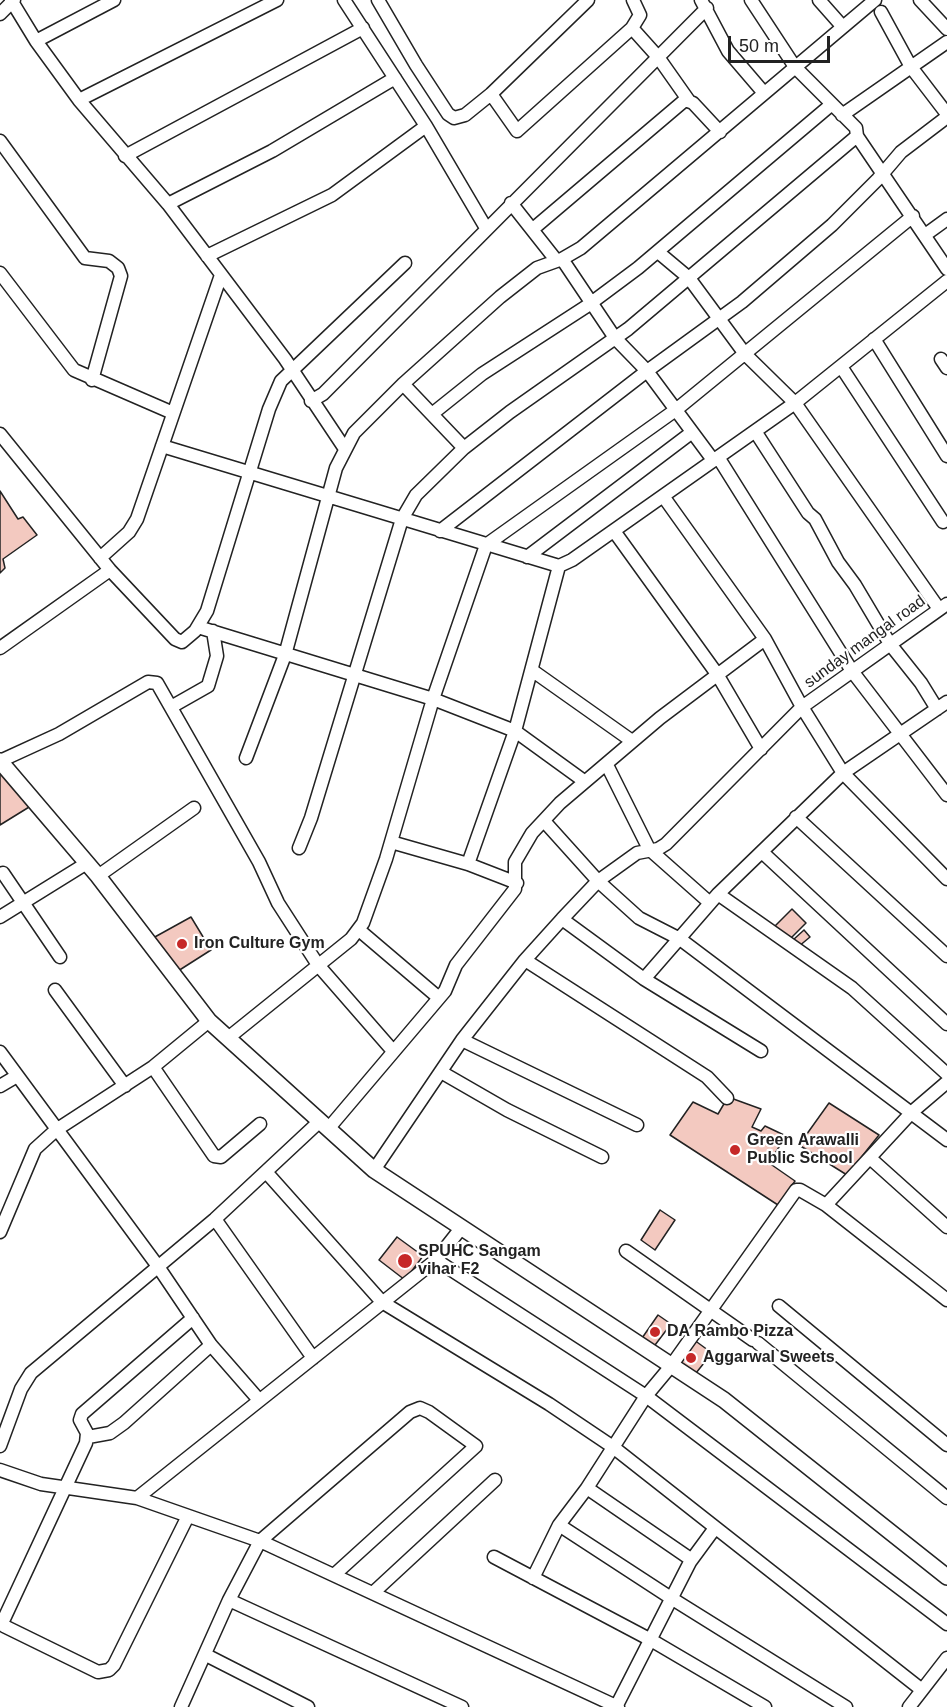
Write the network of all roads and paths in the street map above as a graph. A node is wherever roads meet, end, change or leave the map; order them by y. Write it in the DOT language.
graph roads {
  1 [pos="12,0"];
  2 [pos="114,0"];
  3 [pos="277,0"];
  4 [pos="344,0"];
  5 [pos="378,0"];
  6 [pos="588,0"];
  7 [pos="633,0"];
  8 [pos="750,0"];
  9 [pos="819,0"];
  10 [pos="852,0"];
  11 [pos="875,0"];
  12 [pos="920,0"];
  13 [pos="704,4"];
  14 [pos="860,12"];
  15 [pos="881,12"];
  16 [pos="0,14"];
  17 [pos="842,26"];
  18 [pos="363,28"];
  19 [pos="632,28"];
  20 [pos="947,28"];
  21 [pos="36,41"];
  22 [pos="947,42"];
  23 [pos="658,57"];
  24 [pos="795,67"];
  25 [pos="911,67"];
  26 [pos="395,78"];
  27 [pos="764,93"];
  28 [pos="491,94"];
  29 [pos="79,100"];
  30 [pos="689,100"];
  31 [pos="832,104"];
  32 [pos="842,115"];
  33 [pos="947,116"];
  34 [pos="426,126"];
  35 [pos="720,132"];
  36 [pos="856,136"];
  37 [pos="0,141"];
  38 [pos="125,156"];
  39 [pos="883,173"];
  40 [pos="511,203"];
  41 [pos="168,204"];
  42 [pos="913,216"];
  43 [pos="947,219"];
  44 [pos="486,228"];
  45 [pos="533,229"];
  46 [pos="925,235"];
  47 [pos="658,252"];
  48 [pos="207,256"];
  49 [pos="559,260"];
  50 [pos="405,263"];
  51 [pos="947,269"];
  52 [pos="0,273"];
  53 [pos="220,275"];
  54 [pos="689,278"];
  55 [pos="947,281"];
  56 [pos="591,303"];
  57 [pos="717,320"];
  58 [pos="615,338"];
  59 [pos="874,339"];
  60 [pos="745,354"];
  61 [pos="842,368"];
  62 [pos="291,369"];
  63 [pos="646,371"];
  64 [pos="92,380"];
  65 [pos="403,384"];
  66 [pos="311,401"];
  67 [pos="795,403"];
  68 [pos="677,410"];
  69 [pos="173,413"];
  70 [pos="432,414"];
  71 [pos="755,431"];
  72 [pos="691,433"];
  73 [pos="0,434"];
  74 [pos="162,446"];
  75 [pos="464,448"];
  76 [pos="345,449"];
  77 [pos="947,456"];
  78 [pos="716,459"];
  79 [pos="250,471"];
  80 [pos="663,496"];
  81 [pos="328,498"];
  82 [pos="402,519"];
  83 [pos="943,522"];
  84 [pos="440,531"];
  85 [pos="614,531"];
  86 [pos="486,545"];
  87 [pos="527,557"];
  88 [pos="100,558"];
  89 [pos="559,566"];
  90 [pos="110,570"];
  91 [pos="943,606"];
  92 [pos="198,627"];
  93 [pos="213,631"];
  94 [pos="765,639"];
  95 [pos="890,644"];
  96 [pos="0,648"];
  97 [pos="285,655"];
  98 [pos="533,671"];
  99 [pos="852,671"];
  100 [pos="717,674"];
  101 [pos="355,675"];
  102 [pos="433,699"];
  103 [pos="944,706"];
  104 [pos="171,707"];
  105 [pos="802,707"];
  106 [pos="515,731"];
  107 [pos="900,735"];
  108 [pos="632,741"];
  109 [pos="761,749"];
  110 [pos="246,758"];
  111 [pos="0,761"];
  112 [pos="607,765"];
  113 [pos="843,773"];
  114 [pos="584,781"];
  115 [pos="947,795"];
  116 [pos="194,808"];
  117 [pos="796,817"];
  118 [pos="544,821"];
  119 [pos="391,842"];
  120 [pos="299,848"];
  121 [pos="649,849"];
  122 [pos="762,852"];
  123 [pos="87,862"];
  124 [pos="468,864"];
  125 [pos="3,873"];
  126 [pos="98,876"];
  127 [pos="947,879"];
  128 [pos="598,881"];
  129 [pos="517,883"];
  130 [pos="714,899"];
  131 [pos="22,903"];
  132 [pos="0,917"];
  133 [pos="562,919"];
  134 [pos="359,930"];
  135 [pos="680,939"];
  136 [pos="947,956"];
  137 [pos="60,957"];
  138 [pos="525,960"];
  139 [pos="318,965"];
  140 [pos="644,979"];
  141 [pos="55,990"];
  142 [pos="439,998"];
  143 [pos="209,1021"];
  144 [pos="947,1024"];
  145 [pos="228,1038"];
  146 [pos="462,1040"];
  147 [pos="393,1051"];
  148 [pos="761,1051"];
  149 [pos="0,1052"];
  150 [pos="153,1067"];
  151 [pos="441,1072"];
  152 [pos="947,1074"];
  153 [pos="17,1076"];
  154 [pos="947,1082"];
  155 [pos="0,1086"];
  156 [pos="125,1086"];
  157 [pos="727,1098"];
  158 [pos="912,1112"];
  159 [pos="260,1124"];
  160 [pos="324,1125"];
  161 [pos="637,1125"];
  162 [pos="56,1130"];
  163 [pos="947,1140"];
  164 [pos="602,1157"];
  165 [pos="870,1158"];
  166 [pos="374,1170"];
  167 [pos="267,1173"];
  168 [pos="826,1205"];
  169 [pos="215,1219"];
  170 [pos="462,1227"];
  171 [pos="947,1227"];
  172 [pos="0,1232"];
  173 [pos="626,1251"];
  174 [pos="436,1260"];
  175 [pos="157,1265"];
  176 [pos="947,1300"];
  177 [pos="382,1302"];
  178 [pos="779,1306"];
  179 [pos="710,1310"];
  180 [pos="193,1318"];
  181 [pos="211,1345"];
  182 [pos="314,1358"];
  183 [pos="671,1366"];
  184 [pos="646,1396"];
  185 [pos="259,1400"];
  186 [pos="88,1437"];
  187 [pos="947,1445"];
  188 [pos="0,1446"];
  189 [pos="613,1447"];
  190 [pos="0,1470"];
  191 [pos="495,1480"];
  192 [pos="63,1487"];
  193 [pos="587,1488"];
  194 [pos="137,1498"];
  195 [pos="947,1498"];
  196 [pos="188,1516"];
  197 [pos="560,1525"];
  198 [pos="716,1528"];
  199 [pos="260,1541"];
  200 [pos="494,1557"];
  201 [pos="690,1562"];
  202 [pos="334,1575"];
  203 [pos="947,1577"];
  204 [pos="533,1578"];
  205 [pos="374,1592"];
  206 [pos="671,1599"];
  207 [pos="229,1600"];
  208 [pos="947,1624"];
  209 [pos="651,1640"];
  210 [pos="206,1655"];
  211 [pos="947,1658"];
  212 [pos="922,1690"];
  213 [pos="181,1707"];
  214 [pos="308,1707"];
  215 [pos="462,1707"];
  216 [pos="617,1707"];
  217 [pos="765,1707"];
  218 [pos="846,1707"];
  219 [pos="909,1707"];
  1 -- 16 [label="street"];
  1 -- 21 [label="street"];
  2 -- 21 [label="street"];
  3 -- 29 [label="street"];
  4 -- 18 [label="street"];
  5 -- 28 [label="street"];
  6 -- 28 [label="street"];
  7 -- 19 [label="street"];
  8 -- 24 [label="street"];
  9 -- 17 [label="street"];
  10 -- 14 [label="street"];
  11 -- 14 [label="street"];
  12 -- 20 [label="street"];
  13 -- 23 [label="street"];
  13 -- 27 [label="street"];
  14 -- 17 [label="street"];
  15 -- 25 [label="street"];
  17 -- 24 [label="street"];
  18 -- 26 [label="street"];
  18 -- 38 [label="street"];
  19 -- 23 [label="street"];
  19 -- 28 [label="street"];
  21 -- 29 [label="street"];
  22 -- 25 [label="street"];
  23 -- 30 [label="street"];
  23 -- 40 [label="street"];
  24 -- 27 [label="street"];
  24 -- 31 [label="street"];
  25 -- 32 [label="street"];
  25 -- 33 [label="street"];
  26 -- 34 [label="street"];
  26 -- 41 [label="street"];
  27 -- 35 [label="street"];
  29 -- 38 [label="street"];
  30 -- 35 [label="street"];
  30 -- 45 [label="street"];
  31 -- 32 [label="street"];
  31 -- 47 [label="street"];
  32 -- 36 [label="street"];
  33 -- 39 [label="street"];
  34 -- 44 [label="street"];
  34 -- 48 [label="street"];
  35 -- 49 [label="street"];
  36 -- 39 [label="street"];
  36 -- 54 [label="street"];
  37 -- 64 [label="street"];
  38 -- 41 [label="street"];
  39 -- 42 [label="street"];
  39 -- 57 [label="street"];
  40 -- 44 [label="street"];
  40 -- 45 [label="street"];
  41 -- 48 [label="street"];
  42 -- 46 [label="street"];
  42 -- 60 [label="street"];
  43 -- 46 [label="street"];
  44 -- 66 [label="street"];
  45 -- 49 [label="street"];
  46 -- 51 [label="street"];
  47 -- 54 [label="street"];
  47 -- 56 [label="street"];
  48 -- 53 [label="street"];
  49 -- 56 [label="street"];
  49 -- 65 [label="street"];
  50 -- 62 [label="street"];
  52 -- 64 [label="street"];
  53 -- 62 [label="street"];
  53 -- 69 [label="street"];
  54 -- 57 [label="street"];
  54 -- 58 [label="street"];
  55 -- 59 [label="street"];
  56 -- 58 [label="street"];
  56 -- 70 [label="street"];
  57 -- 60 [label="street"];
  57 -- 63 [label="street"];
  58 -- 63 [label="street"];
  58 -- 75 [label="street"];
  59 -- 61 [label="street"];
  59 -- 77 [label="street"];
  60 -- 67 [label="street"];
  60 -- 68 [label="street"];
  61 -- 67 [label="street"];
  61 -- 83 [label="street"];
  62 -- 66 [label="street"];
  62 -- 79 [label="street"];
  63 -- 68 [label="street"];
  63 -- 84 [label="street"];
  64 -- 69 [label="street"];
  65 -- 70 [label="street"];
  65 -- 76 [label="street"];
  66 -- 76 [label="street"];
  67 -- 71 [label="street"];
  67 -- 91 [label="street"];
  68 -- 72 [label="street"];
  68 -- 86 [label="street"];
  69 -- 74 [label="street"];
  70 -- 75 [label="street"];
  71 -- 78 [label="street"];
  71 -- 95 [label="street"];
  72 -- 78 [label="street"];
  72 -- 87 [label="street"];
  73 -- 88 [label="street"];
  74 -- 79 [label="street"];
  74 -- 88 [label="street"];
  75 -- 82 [label="street"];
  76 -- 81 [label="street"];
  78 -- 80 [label="street"];
  78 -- 99 [label="street"];
  79 -- 81 [label="street"];
  79 -- 92 [label="street"];
  80 -- 85 [label="street"];
  80 -- 94 [label="street"];
  81 -- 82 [label="street"];
  81 -- 97 [label="street"];
  82 -- 84 [label="street"];
  82 -- 101 [label="street"];
  84 -- 86 [label="street"];
  85 -- 89 [label="street"];
  85 -- 100 [label="street"];
  86 -- 87 [label="street"];
  86 -- 102 [label="street"];
  87 -- 89 [label="street"];
  88 -- 90 [label="street"];
  89 -- 98 [label="street"];
  90 -- 92 [label="street"];
  90 -- 96 [label="street"];
  91 -- 95 [label="street, sunday mangal road"];
  92 -- 93 [label="street"];
  93 -- 97 [label="street"];
  93 -- 104 [label="street"];
  94 -- 100 [label="street"];
  94 -- 105 [label="street"];
  95 -- 99 [label="street, sunday mangal road"];
  95 -- 103 [label="street"];
  97 -- 101 [label="street"];
  97 -- 110 [label="street"];
  98 -- 106 [label="street"];
  98 -- 108 [label="street"];
  99 -- 105 [label="street, sunday mangal road"];
  99 -- 107 [label="street"];
  100 -- 108 [label="street"];
  100 -- 109 [label="street"];
  101 -- 102 [label="street"];
  101 -- 120 [label="street"];
  102 -- 106 [label="street"];
  102 -- 119 [label="street"];
  103 -- 107 [label="street"];
  104 -- 111 [label="street"];
  104 -- 139 [label="street"];
  105 -- 109 [label="street, sunday mangal road"];
  105 -- 113 [label="street"];
  106 -- 114 [label="street"];
  106 -- 124 [label="street"];
  107 -- 113 [label="street"];
  107 -- 115 [label="street"];
  108 -- 112 [label="street"];
  109 -- 121 [label="street, sunday mangal road"];
  111 -- 123 [label="street"];
  112 -- 114 [label="street"];
  112 -- 121 [label="street"];
  113 -- 117 [label="street"];
  113 -- 127 [label="street"];
  114 -- 118 [label="street"];
  116 -- 126 [label="street"];
  117 -- 122 [label="street"];
  117 -- 136 [label="street"];
  118 -- 128 [label="street"];
  118 -- 129 [label="street"];
  119 -- 124 [label="street"];
  119 -- 134 [label="street"];
  121 -- 128 [label="street, sunday mangal road"];
  121 -- 130 [label="street"];
  122 -- 130 [label="street"];
  122 -- 144 [label="street"];
  123 -- 126 [label="street"];
  123 -- 131 [label="street"];
  124 -- 129 [label="street"];
  125 -- 131 [label="street"];
  126 -- 143 [label="street"];
  128 -- 133 [label="street, sunday mangal road"];
  128 -- 135 [label="street"];
  129 -- 142 [label="street"];
  130 -- 135 [label="street"];
  130 -- 152 [label="street"];
  131 -- 132 [label="street"];
  131 -- 137 [label="street"];
  133 -- 138 [label="street, sunday mangal road"];
  133 -- 140 [label="street"];
  134 -- 139 [label="street"];
  134 -- 142 [label="street"];
  135 -- 140 [label="street"];
  135 -- 158 [label="street"];
  138 -- 146 [label="street, sunday mangal road"];
  138 -- 157 [label="street"];
  139 -- 145 [label="street"];
  139 -- 147 [label="street"];
  140 -- 148 [label="street"];
  141 -- 156 [label="street"];
  142 -- 147 [label="street"];
  143 -- 145 [label="street"];
  143 -- 150 [label="street"];
  145 -- 160 [label="street"];
  146 -- 151 [label="street, sunday mangal road"];
  146 -- 161 [label="street"];
  147 -- 160 [label="street"];
  149 -- 153 [label="street"];
  150 -- 156 [label="street"];
  150 -- 159 [label="street"];
  151 -- 164 [label="street"];
  151 -- 166 [label="street, sunday mangal road"];
  153 -- 155 [label="street"];
  153 -- 162 [label="street"];
  154 -- 158 [label="street"];
  156 -- 162 [label="street"];
  158 -- 163 [label="street"];
  158 -- 165 [label="street"];
  160 -- 166 [label="street"];
  160 -- 167 [label="street"];
  162 -- 172 [label="street"];
  162 -- 175 [label="street"];
  165 -- 168 [label="street"];
  165 -- 171 [label="street"];
  166 -- 170 [label="street"];
  167 -- 169 [label="street"];
  167 -- 177 [label="street"];
  168 -- 176 [label="street"];
  168 -- 179 [label="street"];
  169 -- 175 [label="street"];
  169 -- 182 [label="street"];
  170 -- 174 [label="street"];
  170 -- 183 [label="street"];
  173 -- 179 [label="street"];
  174 -- 177 [label="street"];
  174 -- 184 [label="street"];
  175 -- 180 [label="street"];
  175 -- 188 [label="street"];
  177 -- 182 [label="street"];
  177 -- 189 [label="street"];
  178 -- 187 [label="street"];
  179 -- 183 [label="street"];
  179 -- 195 [label="street"];
  180 -- 181 [label="street"];
  180 -- 186 [label="street"];
  181 -- 185 [label="street"];
  181 -- 186 [label="street"];
  182 -- 185 [label="street"];
  183 -- 184 [label="street"];
  183 -- 203 [label="street"];
  184 -- 189 [label="street"];
  184 -- 208 [label="street"];
  185 -- 194 [label="street"];
  186 -- 192 [label="street"];
  189 -- 193 [label="street"];
  189 -- 198 [label="street"];
  190 -- 192 [label="street"];
  191 -- 205 [label="street"];
  192 -- 194 [label="street"];
  192 -- 196 [label="street"];
  193 -- 197 [label="street"];
  193 -- 201 [label="street"];
  194 -- 196 [label="street"];
  196 -- 199 [label="street"];
  197 -- 204 [label="street"];
  197 -- 206 [label="street"];
  198 -- 201 [label="street"];
  198 -- 212 [label="street"];
  199 -- 202 [label="street"];
  199 -- 202 [label="street"];
  199 -- 207 [label="street"];
  200 -- 204 [label="street"];
  201 -- 206 [label="street"];
  202 -- 205 [label="street"];
  204 -- 209 [label="street"];
  205 -- 216 [label="street"];
  206 -- 209 [label="street"];
  206 -- 218 [label="street"];
  207 -- 210 [label="street"];
  207 -- 215 [label="street"];
  209 -- 216 [label="street"];
  209 -- 217 [label="street"];
  210 -- 213 [label="street"];
  210 -- 214 [label="street"];
  211 -- 212 [label="street"];
  212 -- 219 [label="street"];
}
